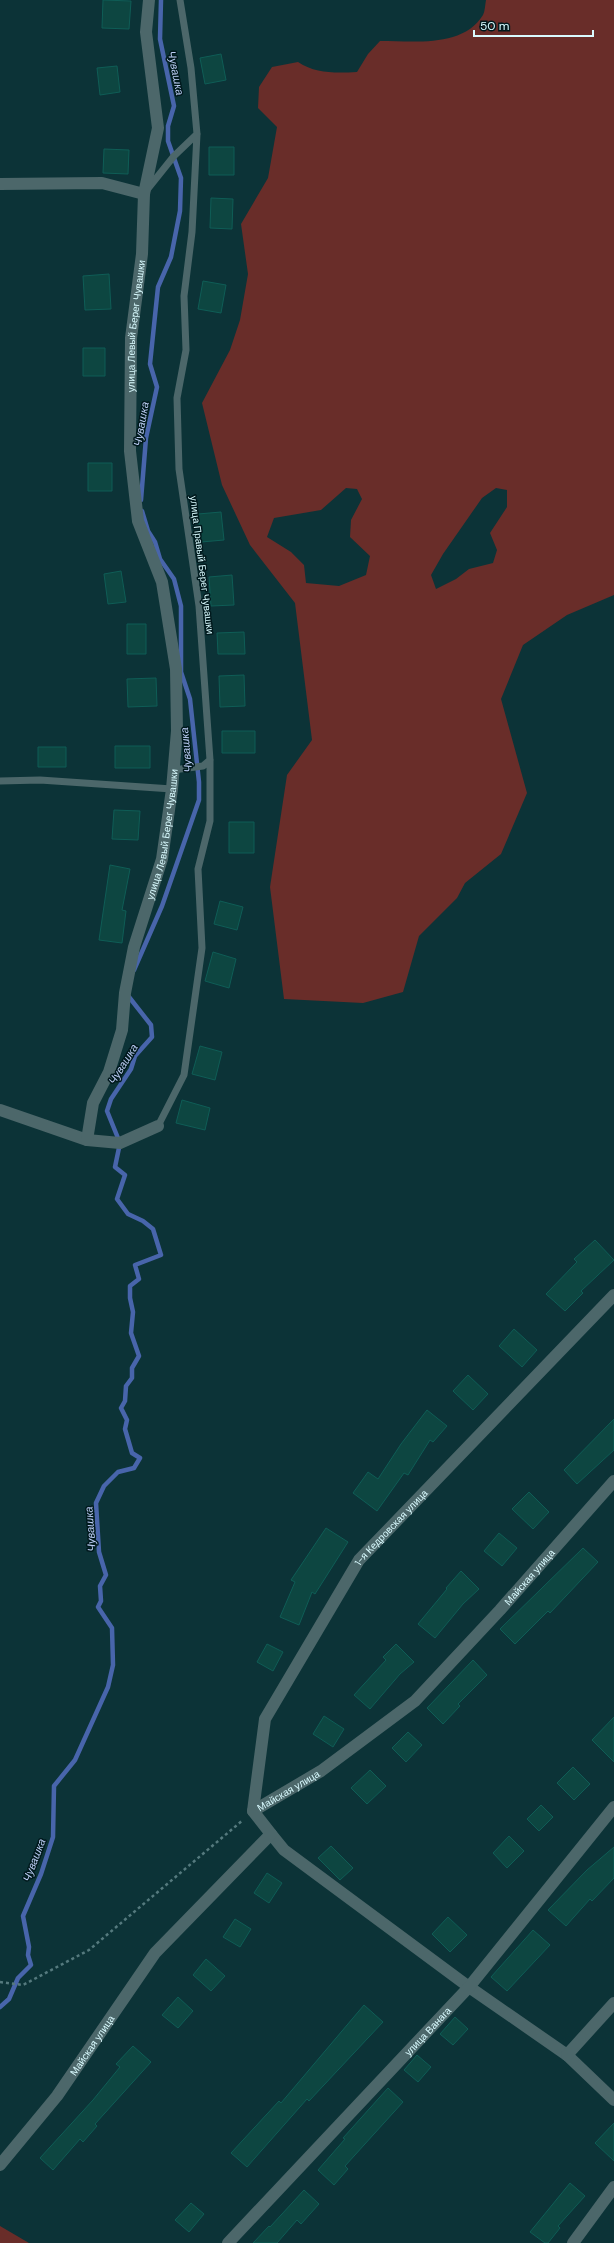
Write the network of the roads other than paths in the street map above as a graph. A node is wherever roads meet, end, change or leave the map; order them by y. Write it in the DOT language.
graph roads {
  1 [pos="148,0"];
  2 [pos="180,0"];
  3 [pos="197,134"];
  4 [pos="0,184"];
  5 [pos="144,194"];
  6 [pos="210,760"];
  7 [pos="173,770"];
  8 [pos="0,781"];
  9 [pos="172,789"];
  10 [pos="0,1110"];
  11 [pos="158,1126"];
  12 [pos="87,1140"];
  13 [pos="614,1295"];
  14 [pos="614,1481"];
  15 [pos="614,1807"];
  16 [pos="253,1811"];
  17 [pos="271,1834"];
  18 [pos="469,1987"];
  19 [pos="614,2003"];
  20 [pos="567,2055"];
  21 [pos="614,2100"];
  22 [pos="0,2165"];
  23 [pos="614,2188"];
  24 [pos="228,2243"];
  25 [pos="573,2243"];
  1 -- 5 [label="street, улица Левый Берег Чувашки"];
  2 -- 3 [label="lane, улица Правый Берег Чувашки"];
  3 -- 5 [label="lane"];
  3 -- 6 [label="lane, улица Правый Берег Чувашки"];
  4 -- 5 [label="street"];
  5 -- 7 [label="street, улица Левый Берег Чувашки"];
  6 -- 7 [label="lane"];
  6 -- 11 [label="lane, улица Правый Берег Чувашки"];
  7 -- 9 [label="street, улица Левый Берег Чувашки"];
  8 -- 9 [label="lane"];
  9 -- 12 [label="street, улица Левый Берег Чувашки"];
  10 -- 12 [label="street"];
  11 -- 12 [label="street"];
  13 -- 16 [label="street, 1-я Кедровская улица"];
  14 -- 16 [label="street, Майская улица"];
  15 -- 18 [label="street, улица Ванага"];
  16 -- 17 [label="street, Майская улица"];
  17 -- 18 [label="street"];
  17 -- 22 [label="street, Майская улица"];
  18 -- 20 [label="street"];
  18 -- 24 [label="street, улица Ванага"];
  19 -- 20 [label="street"];
  20 -- 21 [label="street"];
  23 -- 25 [label="street"];
}
